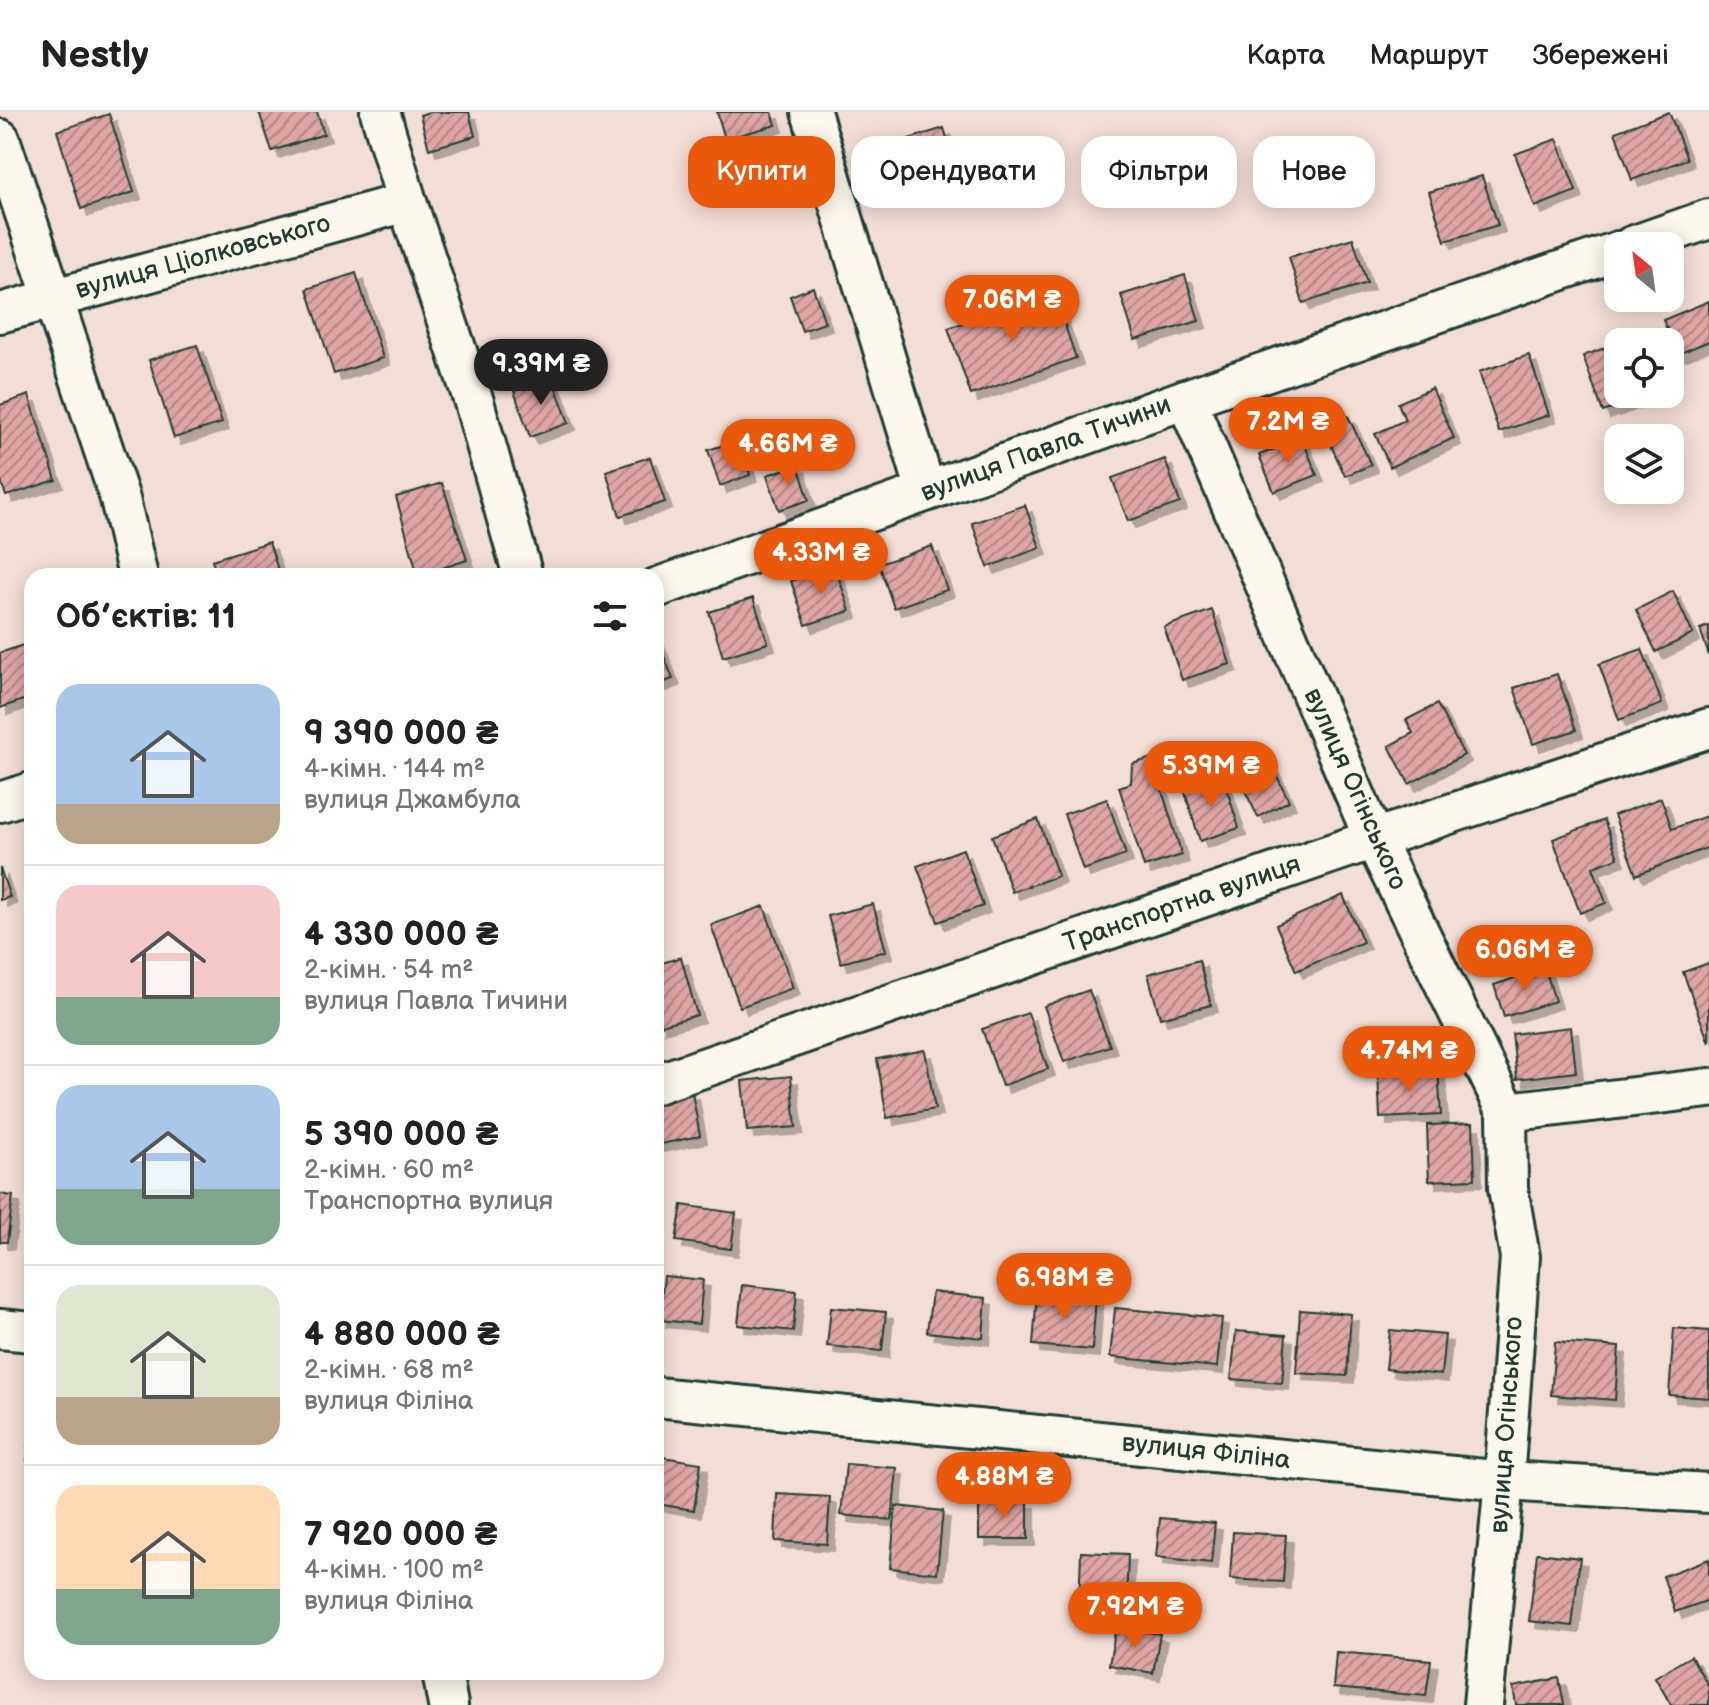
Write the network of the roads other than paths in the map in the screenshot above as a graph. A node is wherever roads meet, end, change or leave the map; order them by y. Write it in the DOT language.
graph roads {
  1 [pos="380,112"];
  2 [pos="811,112"];
  3 [pos="0,139"];
  4 [pos="407,202"];
  5 [pos="1709,219"];
  6 [pos="1672,232"];
  7 [pos="1604,256"];
  8 [pos="54,298"];
  9 [pos="0,313"];
  10 [pos="1186,399"];
  11 [pos="926,491"];
  12 [pos="136,568"];
  13 [pos="521,568"];
  14 [pos="664,585"];
  15 [pos="1709,728"];
  16 [pos="24,794"];
  17 [pos="0,802"];
  18 [pos="1374,839"];
  19 [pos="664,1081"];
  20 [pos="1709,1088"];
  21 [pos="1507,1112"];
  22 [pos="0,1329"];
  23 [pos="24,1331"];
  24 [pos="664,1398"];
  25 [pos="1504,1481"];
  26 [pos="1709,1493"];
  27 [pos="443,1680"];
  28 [pos="448,1705"];
  29 [pos="1483,1705"];
  1 -- 4 [label="street"];
  2 -- 11 [label="street"];
  3 -- 8 [label="street"];
  4 -- 8 [label="street, вулиця Ціолковського"];
  4 -- 13 [label="street"];
  5 -- 6 [label="street"];
  7 -- 10 [label="street, вулиця Павла Тичини"];
  8 -- 9 [label="street, вулиця Ціолковського"];
  8 -- 12 [label="street"];
  10 -- 11 [label="street, вулиця Павла Тичини"];
  10 -- 18 [label="street, вулиця Огінського"];
  11 -- 14 [label="street, вулиця Павла Тичини"];
  15 -- 18 [label="street, Транспортна вулиця"];
  16 -- 17 [label="street"];
  18 -- 19 [label="street, Транспортна вулиця"];
  18 -- 21 [label="street, вулиця Огінського"];
  20 -- 21 [label="street"];
  21 -- 25 [label="street, вулиця Огінського"];
  22 -- 23 [label="street"];
  24 -- 25 [label="street, вулиця Філіна"];
  25 -- 26 [label="street, вулиця Філіна"];
  25 -- 29 [label="street, вулиця Огінського"];
  27 -- 28 [label="street"];
}
